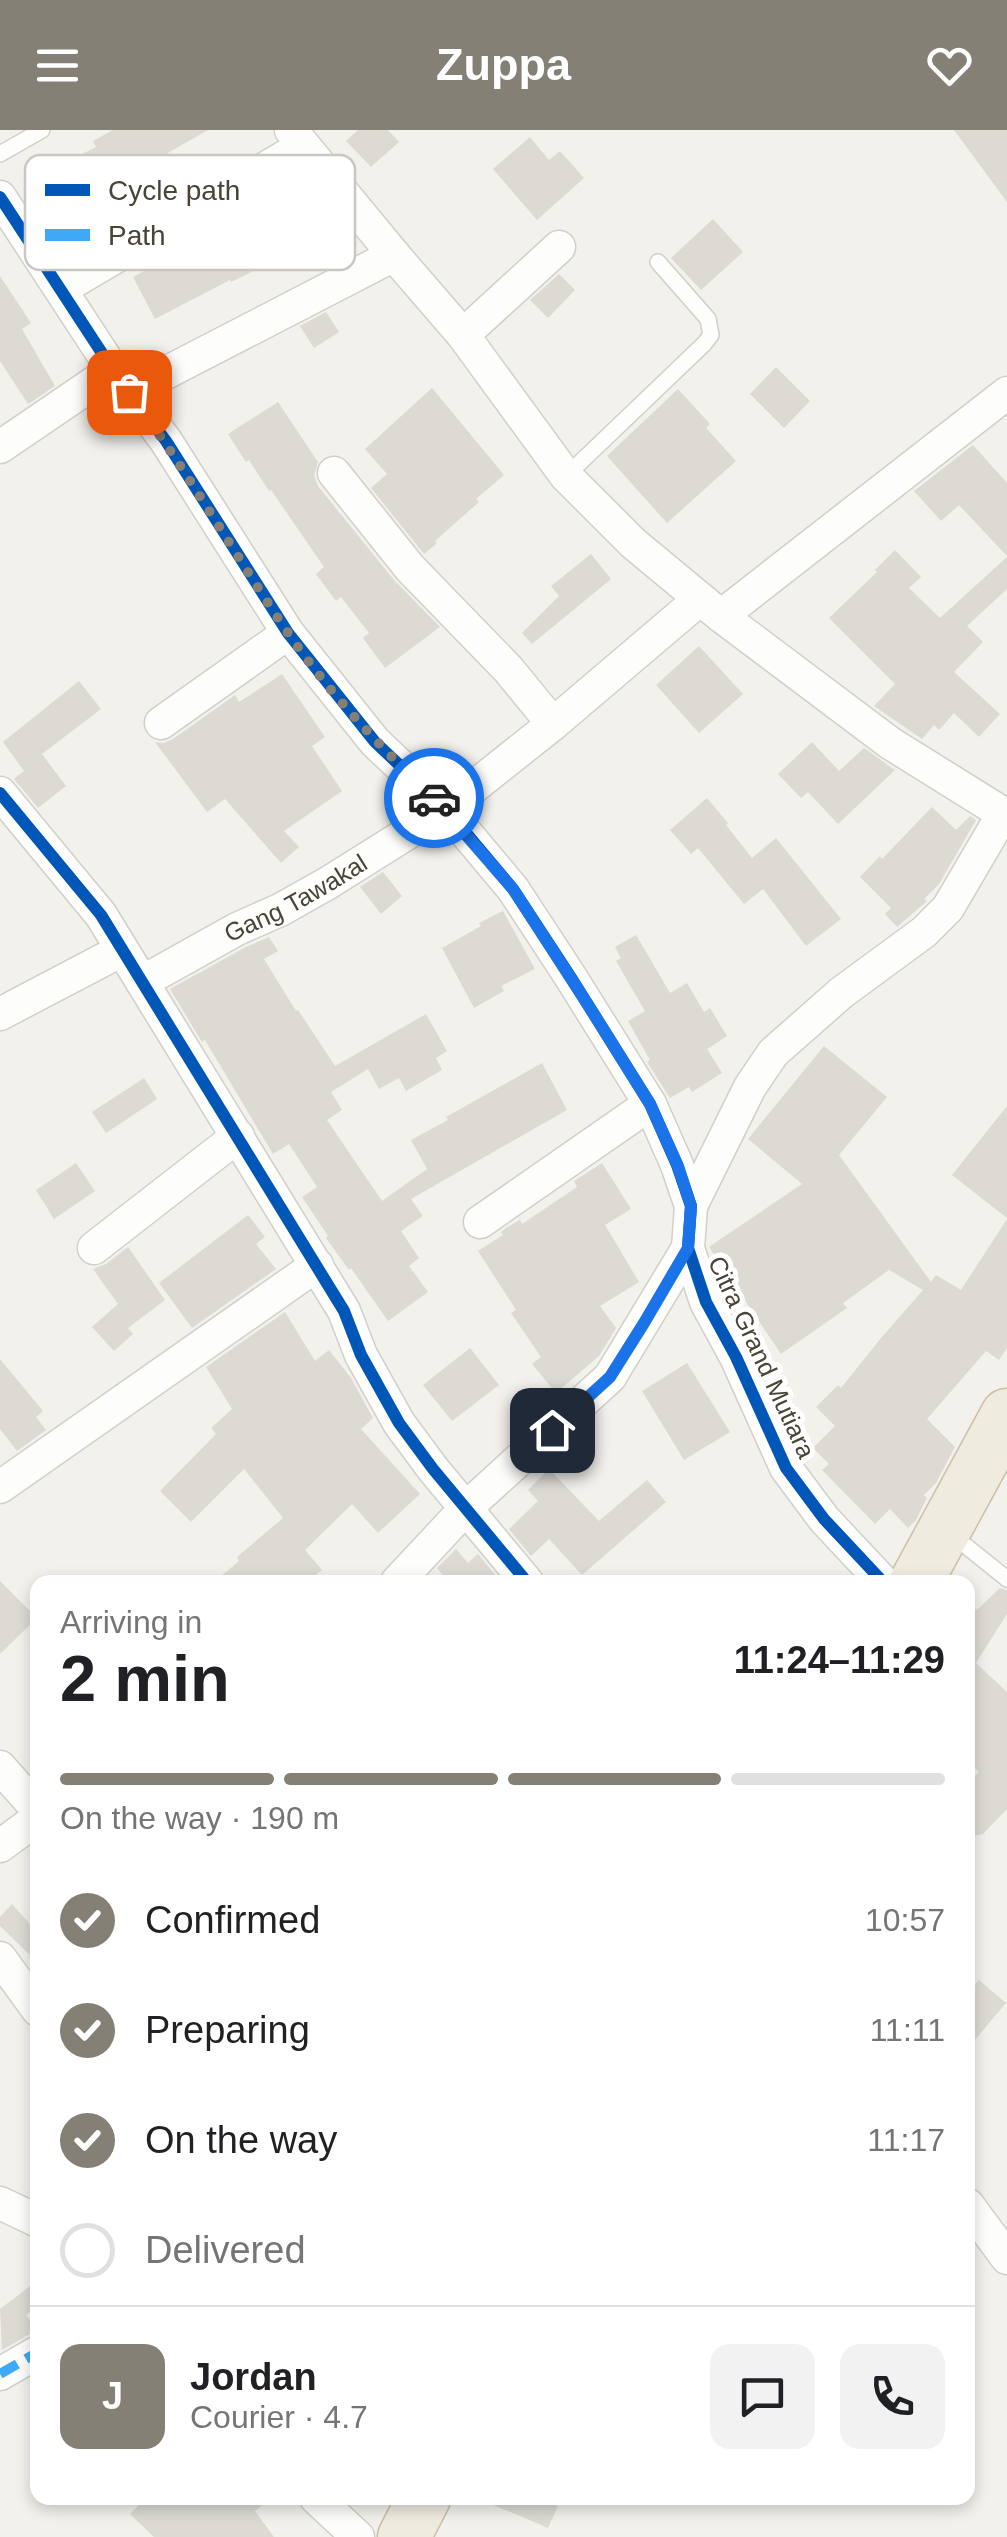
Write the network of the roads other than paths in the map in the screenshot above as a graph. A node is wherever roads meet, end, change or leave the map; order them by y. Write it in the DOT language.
graph roads {
  1 [pos="42,130"];
  2 [pos="0,154"];
  3 [pos="0,197"];
  4 [pos="355,214"];
  5 [pos="25,235"];
  6 [pos="559,247"];
  7 [pos="394,256"];
  8 [pos="658,262"];
  9 [pos="48,270"];
  10 [pos="91,270"];
  11 [pos="61,289"];
  12 [pos="464,335"];
  13 [pos="121,381"];
  14 [pos="1007,393"];
  15 [pos="0,447"];
  16 [pos="334,473"];
  17 [pos="566,476"];
  18 [pos="711,607"];
  19 [pos="288,633"];
  20 [pos="161,723"];
  21 [pos="553,724"];
  22 [pos="0,793"];
  23 [pos="446,809"];
  24 [pos="1005,815"];
  25 [pos="122,950"];
  26 [pos="142,982"];
  27 [pos="0,1014"];
  28 [pos="650,1104"];
  29 [pos="238,1136"];
  30 [pos="691,1206"];
  31 [pos="480,1222"];
  32 [pos="94,1248"];
  33 [pos="688,1248"];
  34 [pos="317,1265"];
  35 [pos="1007,1415"];
  36 [pos="1007,1471"];
  37 [pos="0,1487"];
  38 [pos="466,1508"];
  39 [pos="956,1564"];
  40 [pos="404,1575"];
  41 [pos="521,1575"];
  42 [pos="875,1575"];
  43 [pos="920,1575"];
  44 [pos="1007,1579"];
  45 [pos="0,1767"];
  46 [pos="30,1801"];
  47 [pos="30,1824"];
  48 [pos="0,1846"];
  49 [pos="0,1958"];
  50 [pos="30,1999"];
  51 [pos="975,2215"];
  52 [pos="1007,2258"];
  53 [pos="30,2357"];
  54 [pos="0,2374"];
  55 [pos="324,2505"];
  56 [pos="420,2505"];
  57 [pos="449,2505"];
  58 [pos="358,2537"];
  59 [pos="404,2537"];
  60 [pos="433,2537"];
  1 -- 2 [label="lane"];
  3 -- 5 [label="street, Citra Grand Mutiara"];
  4 -- 7 [label="street"];
  6 -- 12 [label="street"];
  7 -- 12 [label="street"];
  7 -- 13 [label="street"];
  8 -- 17 [label="lane"];
  9 -- 11 [label="street, Citra Grand Mutiara"];
  10 -- 11 [label="street"];
  11 -- 13 [label="street, Citra Grand Mutiara"];
  12 -- 17 [label="street"];
  13 -- 15 [label="street"];
  13 -- 19 [label="street, Citra Grand Mutiara"];
  14 -- 18 [label="street, Gang Tawakal"];
  16 -- 21 [label="street"];
  17 -- 18 [label="street"];
  18 -- 21 [label="street, Gang Tawakal"];
  18 -- 24 [label="street"];
  19 -- 20 [label="street"];
  19 -- 23 [label="street, Citra Grand Mutiara"];
  21 -- 23 [label="street, Gang Tawakal"];
  22 -- 25 [label="street"];
  23 -- 26 [label="street, Gang Tawakal"];
  23 -- 28 [label="street, Citra Grand Mutiara"];
  24 -- 30 [label="street"];
  25 -- 26 [label="street"];
  25 -- 27 [label="street"];
  26 -- 29 [label="street"];
  28 -- 30 [label="street, Citra Grand Mutiara"];
  28 -- 31 [label="street"];
  29 -- 32 [label="street"];
  29 -- 34 [label="street"];
  30 -- 33 [label="street, Citra Grand Mutiara"];
  33 -- 38 [label="street"];
  33 -- 42 [label="street, Citra Grand Mutiara"];
  34 -- 37 [label="street"];
  34 -- 38 [label="street"];
  35 -- 43 [label="highway"];
  36 -- 39 [label="highway"];
  38 -- 40 [label="street"];
  38 -- 41 [label="street"];
  39 -- 44 [label="lane"];
  45 -- 46 [label="street"];
  47 -- 48 [label="street"];
  49 -- 50 [label="street"];
  51 -- 52 [label="street"];
  53 -- 54 [label="street"];
  55 -- 58 [label="street"];
  56 -- 59 [label="highway"];
  57 -- 60 [label="highway"];
}
